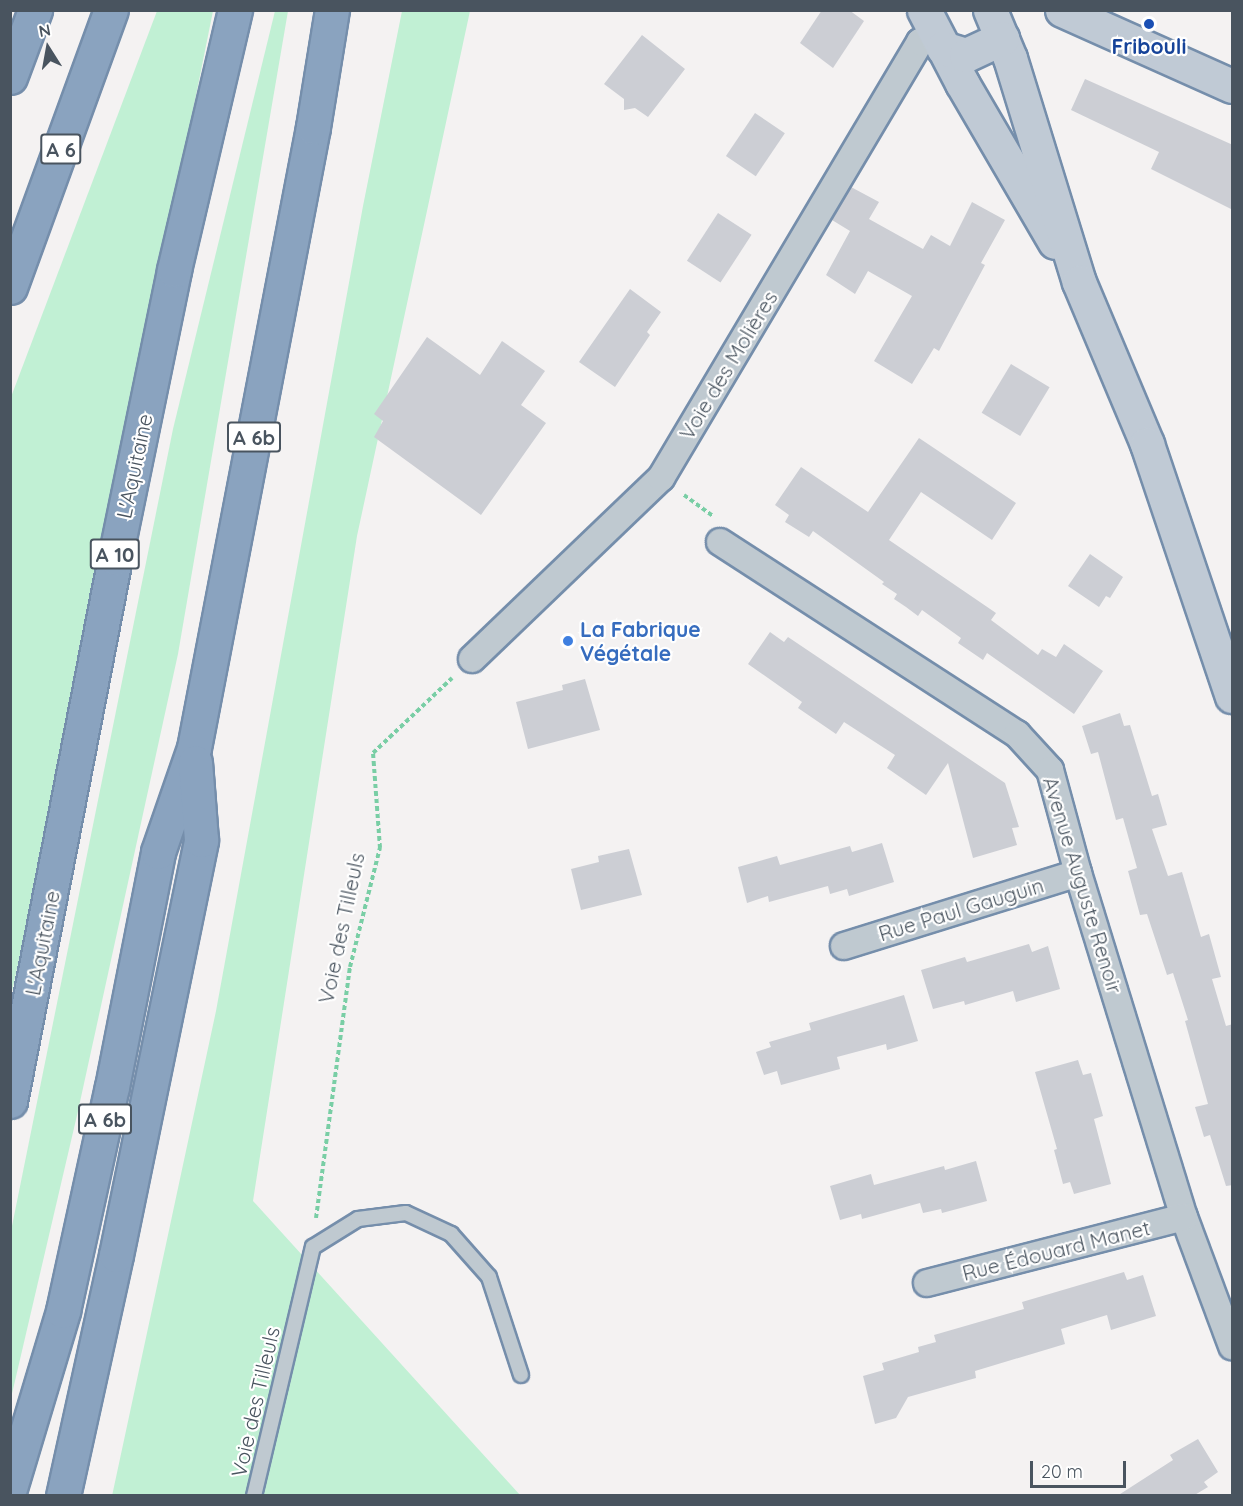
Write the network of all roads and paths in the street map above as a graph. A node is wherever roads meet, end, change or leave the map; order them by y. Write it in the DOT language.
graph roads {
  1 [pos="35,10"];
  2 [pos="111,10"];
  3 [pos="235,10"];
  4 [pos="332,10"];
  5 [pos="1062,10"];
  6 [pos="996,24"];
  7 [pos="934,25"];
  8 [pos="10,77"];
  9 [pos="1233,86"];
  10 [pos="1079,282"];
  11 [pos="10,287"];
  12 [pos="661,478"];
  13 [pos="720,542"];
  14 [pos="472,658"];
  15 [pos="1233,696"];
  16 [pos="194,748"];
  17 [pos="1077,873"];
  18 [pos="844,946"];
  19 [pos="10,1101"];
  20 [pos="1185,1217"];
  21 [pos="313,1247"];
  22 [pos="927,1283"];
  23 [pos="1233,1346"];
  24 [pos="521,1375"];
  25 [pos="10,1488"];
  26 [pos="63,1496"];
  27 [pos="254,1496"];
  1 -- 8 [label="highway"];
  2 -- 11 [label="highway, A 6"];
  3 -- 19 [label="highway, L'Aquitaine / A 10"];
  4 -- 16 [label="highway, A 6b"];
  5 -- 9 [label="street"];
  6 -- 7 [label="street"];
  6 -- 10 [label="street"];
  7 -- 10 [label="street"];
  7 -- 12 [label="street, Voie des Molières"];
  10 -- 15 [label="street"];
  12 -- 13 [label="path"];
  12 -- 14 [label="street, Voie des Molières"];
  13 -- 17 [label="street, Avenue Auguste Renoir"];
  14 -- 21 [label="path, Voie des Tilleuls"];
  16 -- 25 [label="highway, A 6b"];
  16 -- 26 [label="highway"];
  17 -- 18 [label="street, Rue Paul Gauguin"];
  17 -- 20 [label="street, Avenue Auguste Renoir"];
  20 -- 22 [label="street, Rue Édouard Manet"];
  20 -- 23 [label="street, Avenue Auguste Renoir"];
  21 -- 24 [label="lane"];
  21 -- 27 [label="lane, Voie des Tilleuls"];
}
